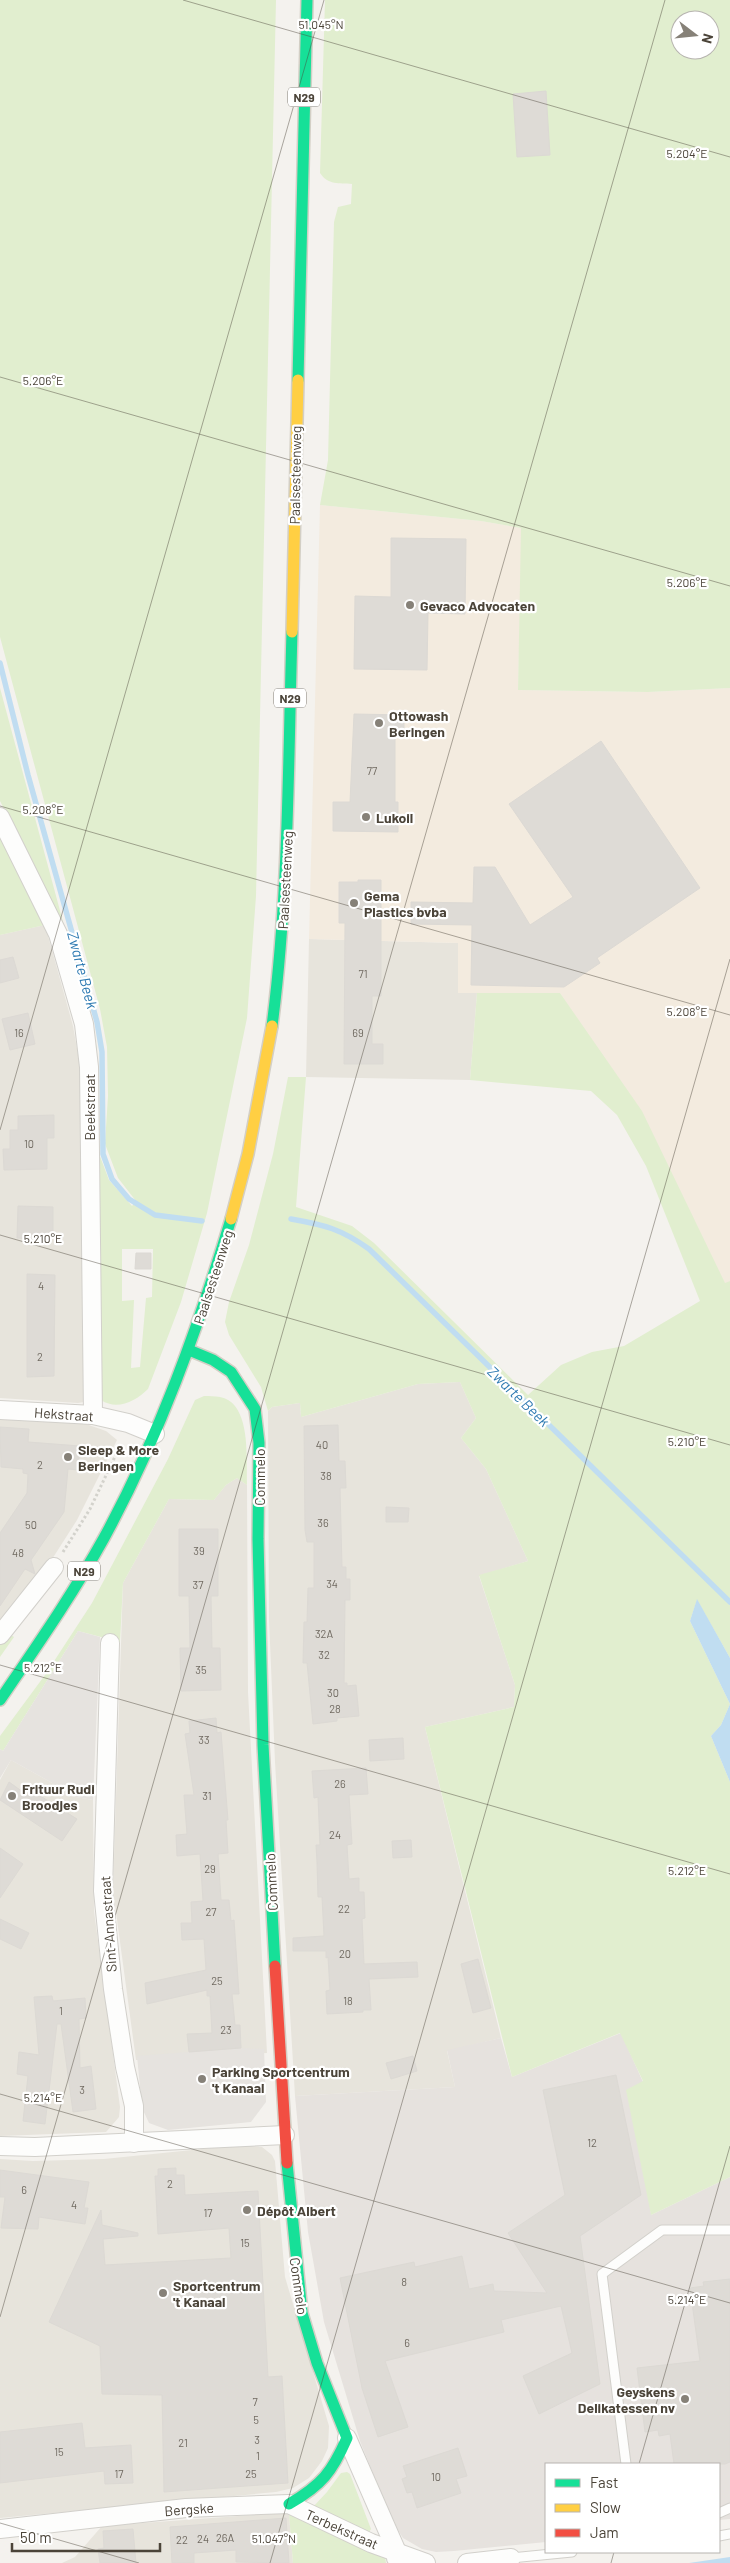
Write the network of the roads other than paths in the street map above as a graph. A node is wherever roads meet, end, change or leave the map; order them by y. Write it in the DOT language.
graph roads {
  1 [pos="307,0"];
  2 [pos="0,818"];
  3 [pos="189,1350"];
  4 [pos="0,1410"];
  5 [pos="93,1415"];
  6 [pos="154,1434"];
  7 [pos="54,1567"];
  8 [pos="0,1634"];
  9 [pos="110,1643"];
  10 [pos="0,1700"];
  11 [pos="285,2135"];
  12 [pos="134,2142"];
  13 [pos="0,2146"];
  14 [pos="730,2230"];
  15 [pos="347,2438"];
  16 [pos="626,2463"];
  17 [pos="288,2504"];
  18 [pos="0,2529"];
  19 [pos="562,2553"];
  20 [pos="396,2558"];
  21 [pos="511,2558"];
  22 [pos="426,2563"];
  23 [pos="467,2563"];
  1 -- 3 [label="main road, Paalsesteenweg / N29"];
  2 -- 5 [label="street, Beekstraat"];
  3 -- 6 [label="main road, Paalsesteenweg / N29"];
  3 -- 11 [label="main road, Commelo"];
  4 -- 5 [label="street, Hekstraat"];
  5 -- 6 [label="street, Hekstraat"];
  6 -- 10 [label="main road, Paalsesteenweg / N29"];
  7 -- 8 [label="street"];
  9 -- 12 [label="street, Sint-Annastraat"];
  11 -- 12 [label="street"];
  11 -- 15 [label="main road, Commelo"];
  12 -- 13 [label="street"];
  14 -- 16 [label="lane"];
  15 -- 17 [label="main road"];
  15 -- 20 [label="street, Commelo"];
  17 -- 18 [label="street, Bergske"];
  17 -- 20 [label="street, Terbekstraat"];
  19 -- 21 [label="lane"];
  20 -- 22 [label="street, Terbekstraat"];
  21 -- 23 [label="street"];
}
